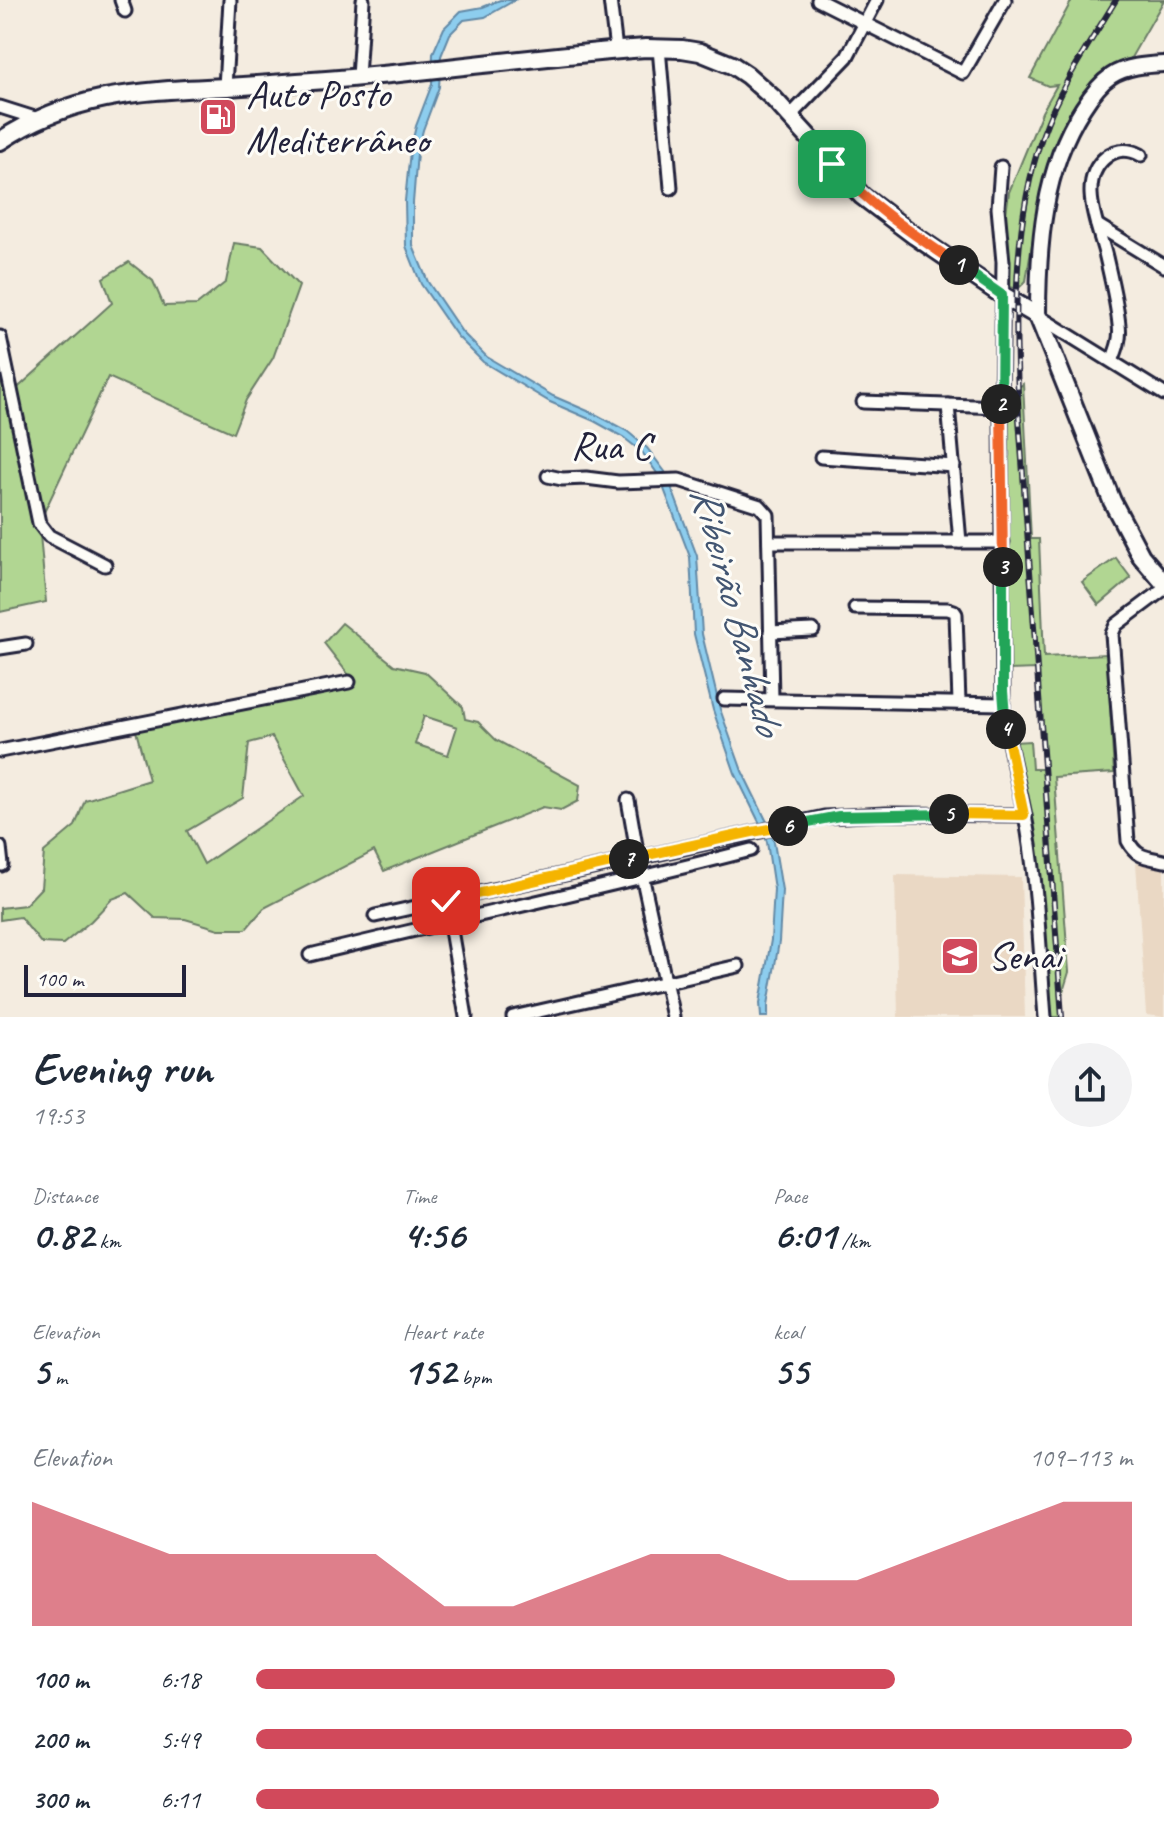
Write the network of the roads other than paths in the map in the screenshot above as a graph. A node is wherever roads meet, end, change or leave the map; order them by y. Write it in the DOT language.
graph roads {
  1 [pos="230,0"];
  2 [pos="363,0"];
  3 [pos="610,0"];
  4 [pos="818,0"];
  5 [pos="877,0"];
  6 [pos="1005,0"];
  7 [pos="865,23"];
  8 [pos="659,48"];
  9 [pos="616,50"];
  10 [pos="1164,64"];
  11 [pos="358,77"];
  12 [pos="225,87"];
  13 [pos="0,107"];
  14 [pos="790,116"];
  15 [pos="38,119"];
  16 [pos="0,141"];
  17 [pos="1141,155"];
  18 [pos="1001,167"];
  19 [pos="671,188"];
  20 [pos="1097,225"];
  21 [pos="1163,262"];
  22 [pos="1002,295"];
  23 [pos="1038,316"];
  24 [pos="0,337"];
  25 [pos="1112,361"];
  26 [pos="1164,394"];
  27 [pos="863,402"];
  28 [pos="948,405"];
  29 [pos="1001,407"];
  30 [pos="821,457"];
  31 [pos="954,466"];
  32 [pos="548,476"];
  33 [pos="769,542"];
  34 [pos="960,542"];
  35 [pos="1003,542"];
  36 [pos="105,565"];
  37 [pos="1164,583"];
  38 [pos="1164,589"];
  39 [pos="855,608"];
  40 [pos="813,630"];
  41 [pos="770,632"];
  42 [pos="26,644"];
  43 [pos="0,648"];
  44 [pos="349,682"];
  45 [pos="724,699"];
  46 [pos="772,699"];
  47 [pos="959,703"];
  48 [pos="1003,704"];
  49 [pos="0,751"];
  50 [pos="628,800"];
  51 [pos="1024,815"];
  52 [pos="0,847"];
  53 [pos="751,850"];
  54 [pos="638,857"];
  55 [pos="1164,861"];
  56 [pos="2,865"];
  57 [pos="643,878"];
  58 [pos="446,901"];
  59 [pos="375,916"];
  60 [pos="449,921"];
  61 [pos="310,955"];
  62 [pos="738,966"];
  63 [pos="666,982"];
  64 [pos="466,1017"];
  65 [pos="513,1017"];
  66 [pos="673,1017"];
  67 [pos="1045,1017"];
  1 -- 12 [label="street"];
  2 -- 11 [label="street"];
  3 -- 9 [label="street"];
  4 -- 7 [label="street"];
  5 -- 7 [label="street"];
  6 -- 7 [label="street"];
  7 -- 14 [label="street"];
  8 -- 9 [label="main road"];
  8 -- 14 [label="main road"];
  8 -- 19 [label="street"];
  9 -- 11 [label="main road"];
  10 -- 23 [label="street"];
  11 -- 12 [label="main road"];
  12 -- 15 [label="main road"];
  13 -- 15 [label="street"];
  14 -- 22 [label="main road"];
  15 -- 16 [label="main road"];
  17 -- 20 [label="street"];
  18 -- 22 [label="street"];
  20 -- 21 [label="street"];
  20 -- 25 [label="street"];
  22 -- 23 [label="main road"];
  22 -- 29 [label="street"];
  23 -- 25 [label="street"];
  23 -- 37 [label="main road"];
  24 -- 36 [label="street"];
  25 -- 26 [label="street"];
  27 -- 28 [label="street"];
  28 -- 29 [label="street"];
  28 -- 31 [label="street"];
  29 -- 35 [label="street"];
  30 -- 31 [label="street"];
  31 -- 34 [label="street"];
  32 -- 33 [label="street, Rua C"];
  33 -- 34 [label="street"];
  33 -- 41 [label="street, Rua C"];
  34 -- 35 [label="street"];
  35 -- 48 [label="street"];
  38 -- 55 [label="street"];
  39 -- 47 [label="street"];
  40 -- 41 [label="street"];
  41 -- 46 [label="street, Rua C"];
  42 -- 43 [label="street"];
  44 -- 49 [label="street"];
  45 -- 46 [label="street"];
  46 -- 47 [label="street"];
  47 -- 48 [label="street"];
  48 -- 51 [label="street"];
  50 -- 54 [label="street"];
  51 -- 54 [label="street"];
  51 -- 67 [label="street"];
  52 -- 56 [label="street"];
  53 -- 57 [label="street"];
  54 -- 57 [label="street"];
  54 -- 58 [label="street"];
  57 -- 60 [label="street"];
  57 -- 63 [label="street"];
  58 -- 59 [label="street"];
  58 -- 60 [label="street"];
  60 -- 61 [label="street"];
  60 -- 64 [label="street"];
  62 -- 63 [label="street"];
  63 -- 65 [label="street"];
  63 -- 66 [label="street"];
}
